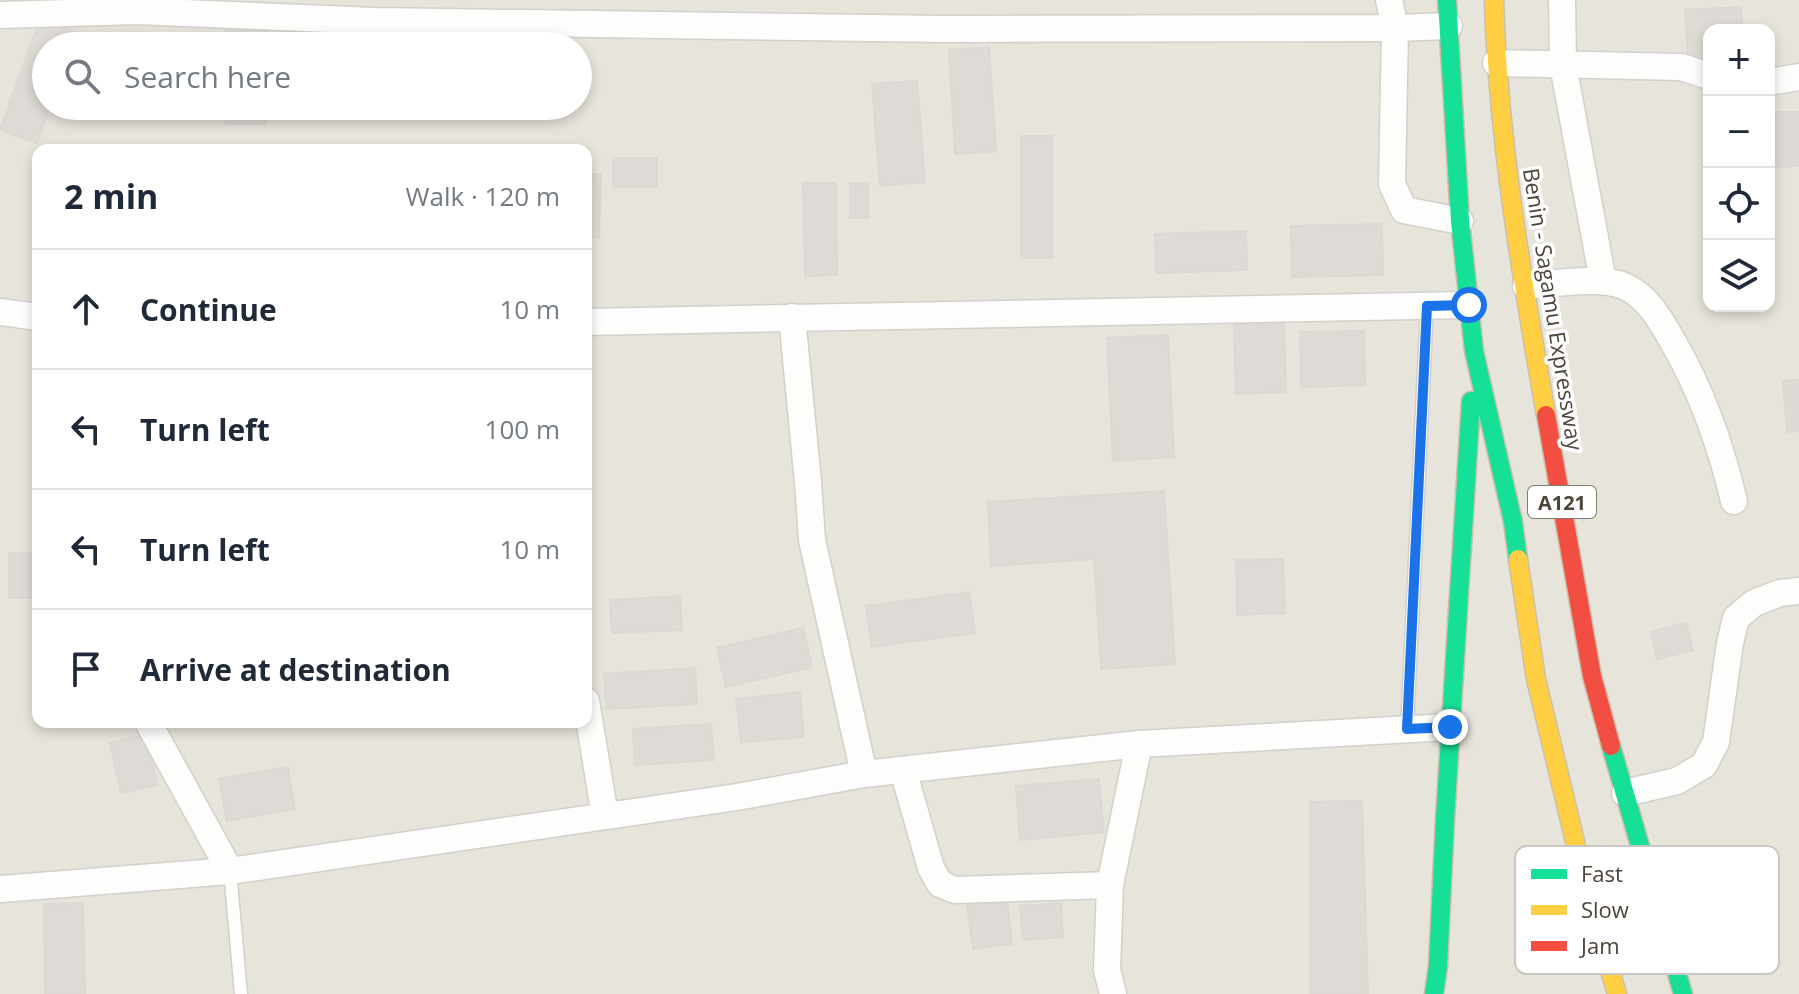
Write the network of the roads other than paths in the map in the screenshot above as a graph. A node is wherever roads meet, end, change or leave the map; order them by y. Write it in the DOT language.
graph roads {
  1 [pos="1389,0"];
  2 [pos="1494,0"];
  3 [pos="1562,0"];
  4 [pos="1448,13"];
  5 [pos="0,15"];
  6 [pos="1395,28"];
  7 [pos="1496,63"];
  8 [pos="1563,65"];
  9 [pos="1703,74"];
  10 [pos="1799,77"];
  11 [pos="1775,81"];
  12 [pos="1460,221"];
  13 [pos="1603,281"];
  14 [pos="1526,286"];
  15 [pos="1469,305"];
  16 [pos="1427,306"];
  17 [pos="0,312"];
  18 [pos="32,316"];
  19 [pos="792,317"];
  20 [pos="592,322"];
  21 [pos="1474,351"];
  22 [pos="1734,501"];
  23 [pos="1799,591"];
  24 [pos="1450,727"];
  25 [pos="151,728"];
  26 [pos="590,728"];
  27 [pos="1407,729"];
  28 [pos="1139,744"];
  29 [pos="903,770"];
  30 [pos="864,774"];
  31 [pos="1625,793"];
  32 [pos="605,816"];
  33 [pos="1576,846"];
  34 [pos="1640,846"];
  35 [pos="230,871"];
  36 [pos="1110,885"];
  37 [pos="0,889"];
  38 [pos="1611,974"];
  39 [pos="1677,974"];
  40 [pos="241,994"];
  41 [pos="1113,994"];
  42 [pos="1434,994"];
  43 [pos="1617,994"];
  44 [pos="1683,994"];
  1 -- 6 [label="street"];
  2 -- 7 [label="highway, Benin - Sagamu Expressway / A121"];
  3 -- 8 [label="street"];
  4 -- 6 [label="street"];
  4 -- 12 [label="highway, A121"];
  5 -- 6 [label="street"];
  6 -- 12 [label="street"];
  7 -- 8 [label="street"];
  7 -- 14 [label="highway, Benin - Sagamu Expressway / A121"];
  8 -- 9 [label="street"];
  8 -- 13 [label="street"];
  10 -- 11 [label="street"];
  12 -- 15 [label="highway, A121"];
  13 -- 14 [label="street"];
  13 -- 22 [label="street"];
  14 -- 31 [label="highway, Benin - Sagamu Expressway / A121"];
  15 -- 16 [label="street"];
  15 -- 21 [label="highway, A121"];
  16 -- 19 [label="street"];
  16 -- 27 [label="lane"];
  17 -- 18 [label="street"];
  19 -- 20 [label="street"];
  19 -- 30 [label="street"];
  21 -- 24 [label="highway"];
  21 -- 33 [label="highway, A121"];
  23 -- 31 [label="street"];
  24 -- 27 [label="street"];
  24 -- 42 [label="highway"];
  25 -- 35 [label="street"];
  26 -- 32 [label="street"];
  27 -- 28 [label="street"];
  28 -- 29 [label="street"];
  28 -- 36 [label="street"];
  29 -- 30 [label="street"];
  29 -- 36 [label="street"];
  30 -- 32 [label="street"];
  31 -- 34 [label="highway, Benin - Sagamu Expressway / A121"];
  32 -- 35 [label="street"];
  35 -- 37 [label="street"];
  35 -- 40 [label="lane"];
  36 -- 41 [label="street"];
  38 -- 43 [label="highway, A121"];
  39 -- 44 [label="highway, Benin - Sagamu Expressway / A121"];
}
